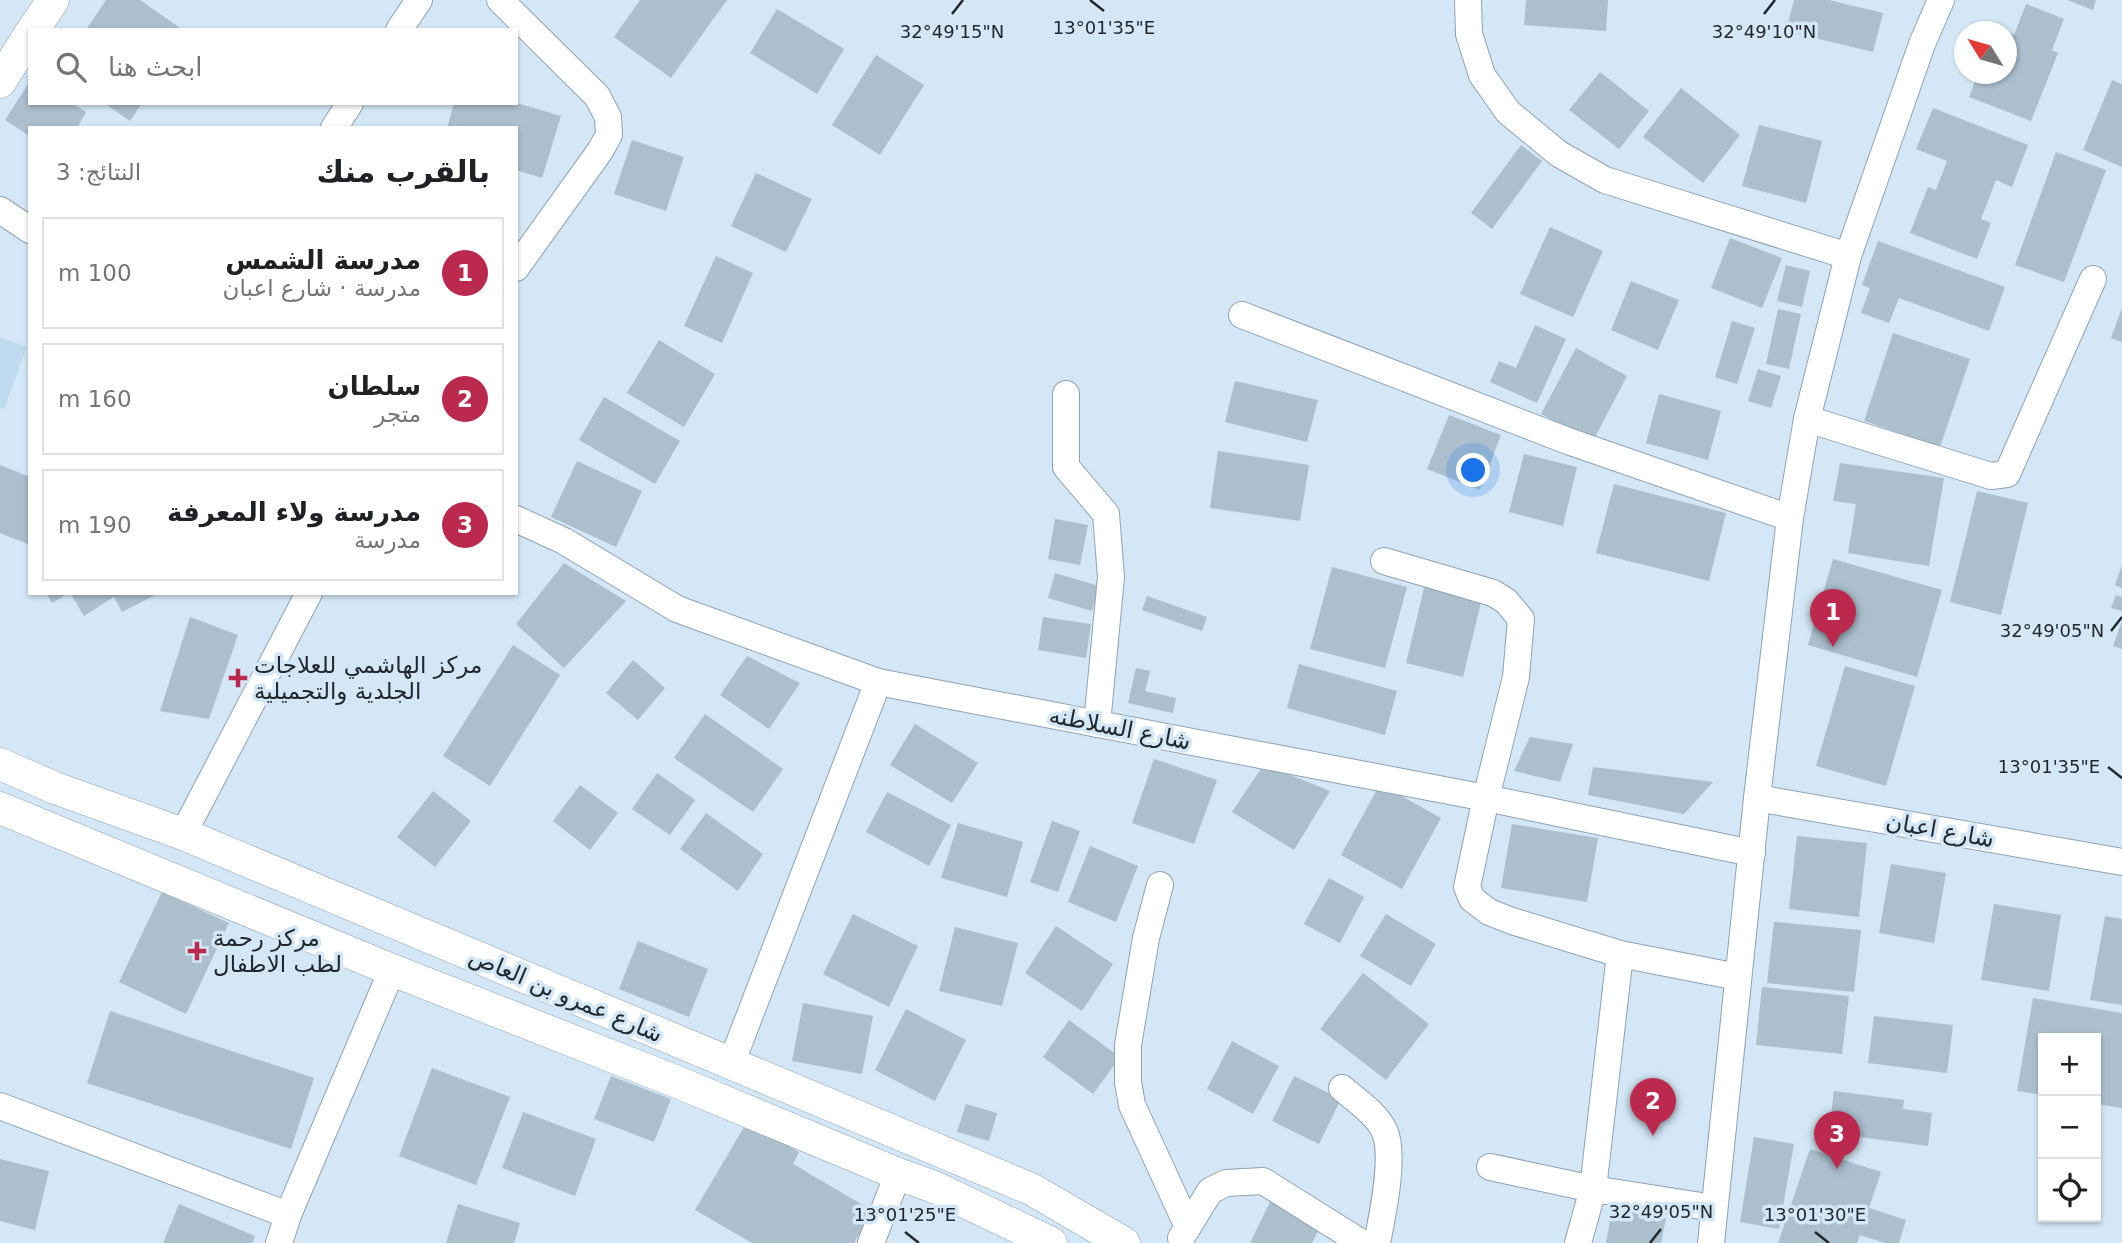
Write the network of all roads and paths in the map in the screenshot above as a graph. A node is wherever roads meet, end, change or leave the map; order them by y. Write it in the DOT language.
graph roads {
  1 [pos="53,0"];
  2 [pos="419,0"];
  3 [pos="500,0"];
  4 [pos="1468,0"];
  5 [pos="1941,0"];
  6 [pos="34,28"];
  7 [pos="400,28"];
  8 [pos="28,37"];
  9 [pos="0,82"];
  10 [pos="349,105"];
  11 [pos="335,126"];
  12 [pos="0,210"];
  13 [pos="28,229"];
  14 [pos="1848,256"];
  15 [pos="518,265"];
  16 [pos="2093,279"];
  17 [pos="1242,315"];
  18 [pos="1066,394"];
  19 [pos="1807,419"];
  20 [pos="1790,517"];
  21 [pos="518,520"];
  22 [pos="1384,561"];
  23 [pos="308,595"];
  24 [pos="878,682"];
  25 [pos="1097,724"];
  26 [pos="0,764"];
  27 [pos="1486,798"];
  28 [pos="1757,798"];
  29 [pos="0,808"];
  30 [pos="183,834"];
  31 [pos="1752,853"];
  32 [pos="2122,862"];
  33 [pos="1160,885"];
  34 [pos="1620,954"];
  35 [pos="392,970"];
  36 [pos="1738,977"];
  37 [pos="731,1064"];
  38 [pos="1342,1088"];
  39 [pos="0,1106"];
  40 [pos="1490,1167"];
  41 [pos="898,1174"];
  42 [pos="1593,1189"];
  43 [pos="1714,1208"];
  44 [pos="288,1215"];
  45 [pos="1183,1235"];
  46 [pos="279,1243"];
  47 [pos="871,1243"];
  48 [pos="1051,1243"];
  49 [pos="1124,1243"];
  50 [pos="1362,1243"];
  51 [pos="1377,1243"];
  52 [pos="1578,1243"];
  53 [pos="1711,1243"];
  1 -- 6 [label="street"];
  2 -- 7 [label="street"];
  3 -- 15 [label="street"];
  4 -- 14 [label="street"];
  5 -- 14 [label="street"];
  8 -- 9 [label="street"];
  10 -- 11 [label="street"];
  12 -- 13 [label="street"];
  14 -- 19 [label="street"];
  16 -- 19 [label="street"];
  17 -- 20 [label="street"];
  18 -- 25 [label="street"];
  19 -- 20 [label="street"];
  20 -- 28 [label="street"];
  21 -- 24 [label="street, شارع السلاطنه"];
  22 -- 27 [label="street"];
  23 -- 30 [label="street"];
  24 -- 25 [label="street, شارع السلاطنه"];
  24 -- 37 [label="street"];
  25 -- 27 [label="street, شارع السلاطنه"];
  26 -- 30 [label="street, شارع عمرو بن العاص"];
  27 -- 31 [label="street, شارع السلاطنه"];
  27 -- 34 [label="street"];
  28 -- 31 [label="street"];
  28 -- 32 [label="street, شارع اعبان"];
  29 -- 35 [label="street"];
  30 -- 37 [label="street, شارع عمرو بن العاص"];
  31 -- 36 [label="street"];
  33 -- 45 [label="street"];
  34 -- 36 [label="street"];
  34 -- 42 [label="street"];
  35 -- 41 [label="street"];
  35 -- 44 [label="street"];
  36 -- 43 [label="street"];
  37 -- 49 [label="street, شارع عمرو بن العاص"];
  38 -- 51 [label="street"];
  39 -- 44 [label="street"];
  40 -- 42 [label="street"];
  41 -- 47 [label="street"];
  41 -- 48 [label="street"];
  42 -- 43 [label="street"];
  42 -- 52 [label="street"];
  43 -- 53 [label="street"];
  44 -- 46 [label="street"];
  45 -- 50 [label="street"];
}
